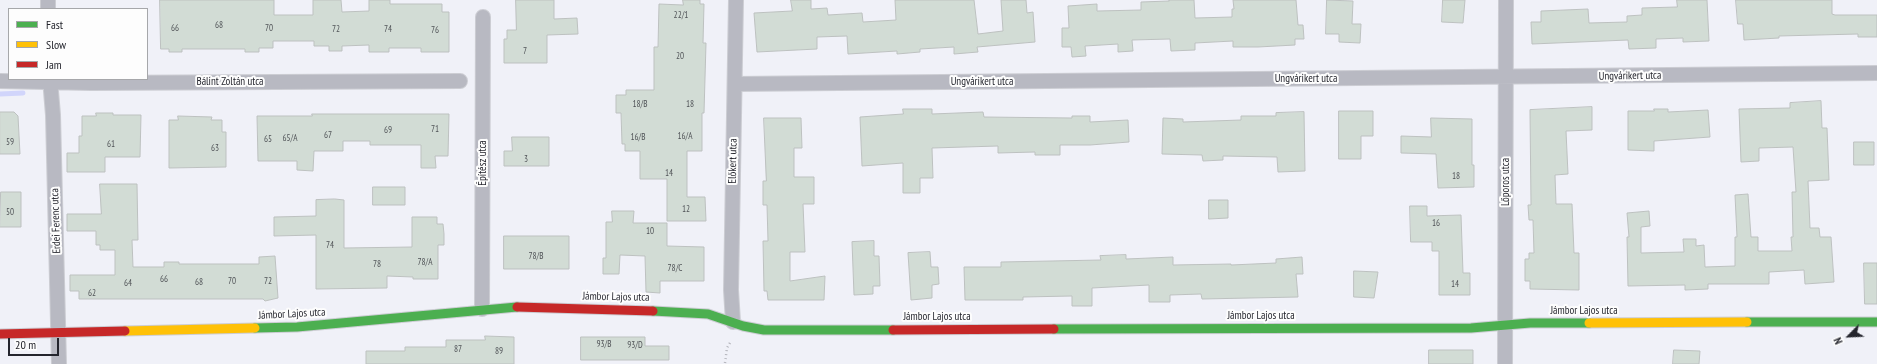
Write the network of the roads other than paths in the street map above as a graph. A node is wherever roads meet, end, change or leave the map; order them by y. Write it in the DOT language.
graph roads {
  1 [pos="736,0"];
  2 [pos="1506,0"];
  3 [pos="483,17"];
  4 [pos="1877,73"];
  5 [pos="1506,77"];
  6 [pos="50,80"];
  7 [pos="0,81"];
  8 [pos="460,81"];
  9 [pos="735,84"];
  10 [pos="482,309"];
  11 [pos="733,322"];
  12 [pos="1877,322"];
  13 [pos="1506,325"];
  14 [pos="58,333"];
  15 [pos="0,334"];
  16 [pos="59,364"];
  17 [pos="1506,364"];
  1 -- 9 [label="street, Előkert utca"];
  2 -- 5 [label="street, Lőporos utca"];
  3 -- 10 [label="street, Építész utca"];
  4 -- 5 [label="street, Ungvárikert utca"];
  5 -- 9 [label="street, Ungvárikert utca"];
  5 -- 13 [label="street, Lőporos utca"];
  6 -- 7 [label="street, Bálint Zoltán utca"];
  6 -- 8 [label="street, Bálint Zoltán utca"];
  6 -- 14 [label="street, Erdei Ferenc utca"];
  9 -- 11 [label="street, Előkert utca"];
  10 -- 11 [label="street, Jámbor Lajos utca"];
  10 -- 14 [label="street, Jámbor Lajos utca"];
  11 -- 13 [label="street, Jámbor Lajos utca"];
  12 -- 13 [label="street, Jámbor Lajos utca"];
  13 -- 17 [label="street, Lőporos utca"];
  14 -- 15 [label="street, Jámbor Lajos utca"];
  14 -- 16 [label="street, Erdei Ferenc utca"];
}
